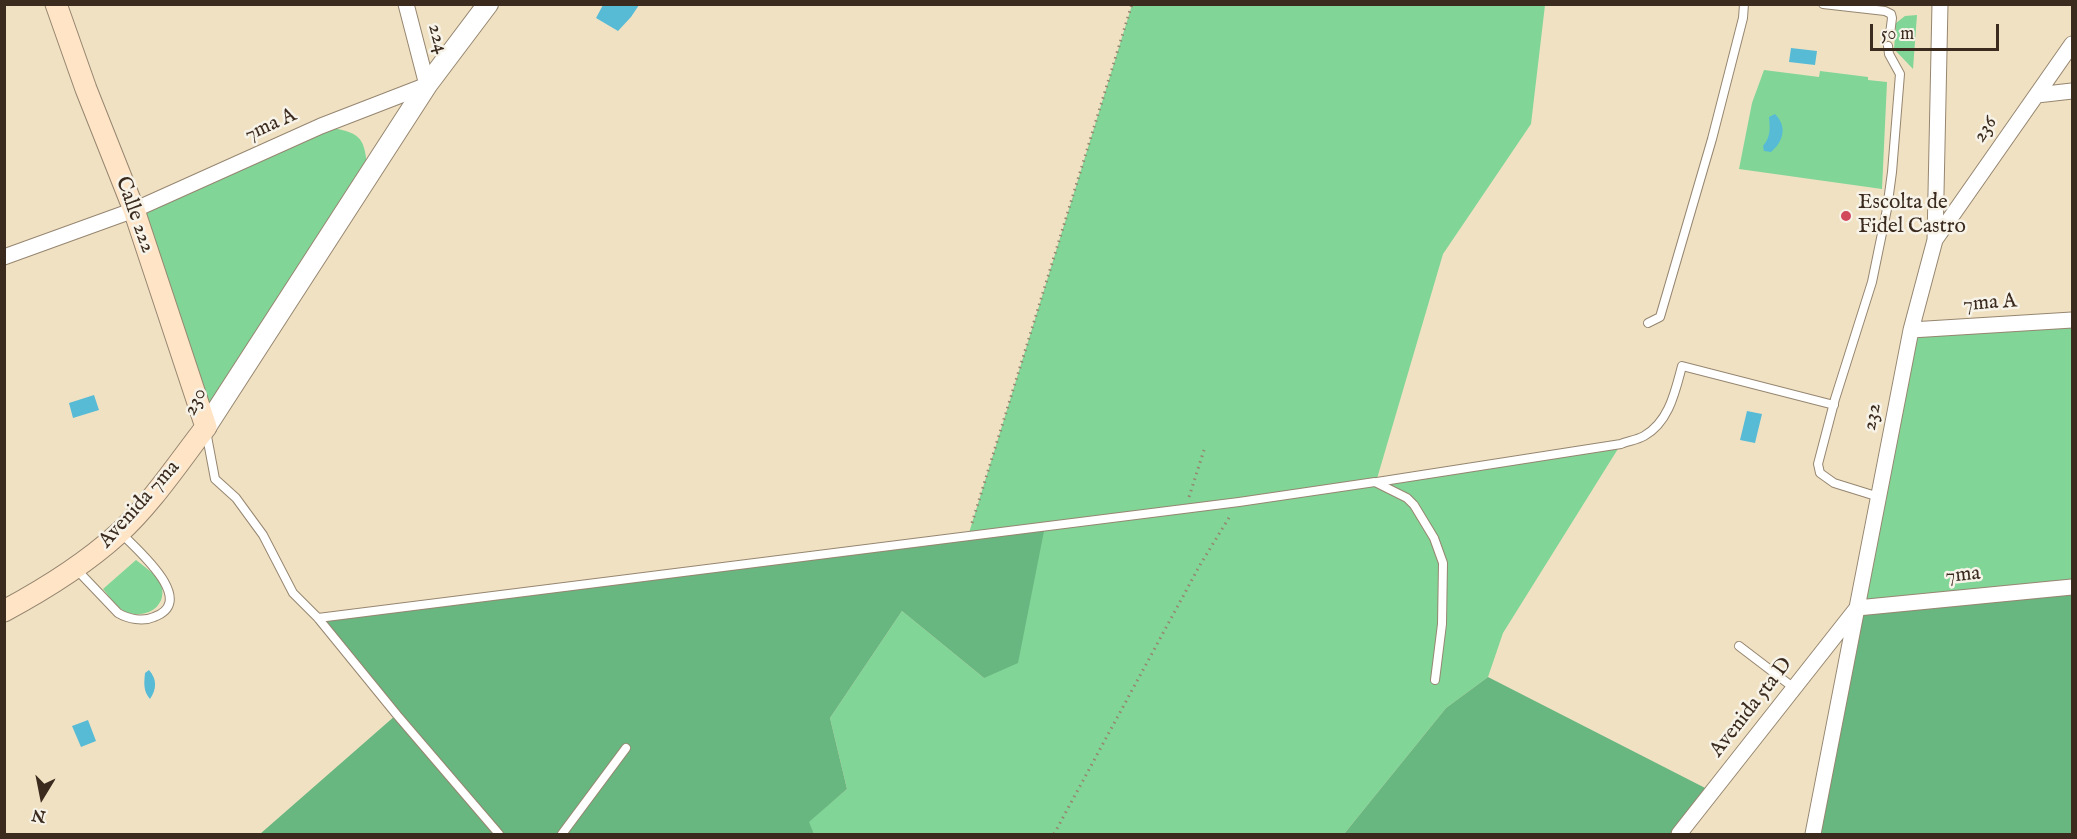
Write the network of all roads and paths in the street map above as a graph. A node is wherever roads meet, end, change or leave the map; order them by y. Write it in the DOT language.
graph roads {
  1 [pos="56,4"];
  2 [pos="406,4"];
  3 [pos="488,4"];
  4 [pos="1132,4"];
  5 [pos="1744,4"];
  6 [pos="1823,4"];
  7 [pos="1940,4"];
  8 [pos="1890,34"];
  9 [pos="2073,44"];
  10 [pos="1888,46"];
  11 [pos="427,85"];
  12 [pos="2073,91"];
  13 [pos="2037,95"];
  14 [pos="134,210"];
  15 [pos="1935,240"];
  16 [pos="4,256"];
  17 [pos="2073,320"];
  18 [pos="1648,323"];
  19 [pos="1911,330"];
  20 [pos="1834,405"];
  21 [pos="206,427"];
  22 [pos="1204,450"];
  23 [pos="1375,482"];
  24 [pos="1879,497"];
  25 [pos="1239,502"];
  26 [pos="1185,508"];
  27 [pos="120,532"];
  28 [pos="968,536"];
  29 [pos="76,569"];
  30 [pos="2073,587"];
  31 [pos="1857,608"];
  32 [pos="4,611"];
  33 [pos="318,618"];
  34 [pos="1739,646"];
  35 [pos="1435,681"];
  36 [pos="1794,688"];
  37 [pos="626,748"];
  38 [pos="499,834"];
  39 [pos="562,834"];
  40 [pos="1054,834"];
  41 [pos="1679,834"];
  42 [pos="1813,834"];
  1 -- 14 [label="main road, Calle 222"];
  2 -- 11 [label="street, 224"];
  3 -- 11 [label="street, 230"];
  4 -- 28 [label="path"];
  5 -- 18 [label="lane"];
  6 -- 8 [label="lane"];
  7 -- 15 [label="street, 232"];
  9 -- 13 [label="street, 236"];
  10 -- 20 [label="lane"];
  11 -- 14 [label="street, 7ma A"];
  11 -- 21 [label="street, 230"];
  12 -- 13 [label="street"];
  13 -- 15 [label="street, 236"];
  14 -- 16 [label="street, 7ma A"];
  14 -- 21 [label="main road, Calle 222"];
  15 -- 19 [label="street, 232"];
  17 -- 19 [label="street, 7ma A"];
  19 -- 24 [label="street, 232"];
  20 -- 23 [label="lane"];
  20 -- 24 [label="lane"];
  21 -- 27 [label="main road, Avenida 7ma"];
  21 -- 33 [label="lane, 230"];
  22 -- 26 [label="path"];
  23 -- 25 [label="lane"];
  23 -- 35 [label="lane"];
  24 -- 31 [label="street, 232"];
  25 -- 26 [label="lane"];
  25 -- 40 [label="path"];
  26 -- 28 [label="lane"];
  27 -- 29 [label="main road, Avenida 7ma"];
  27 -- 29 [label="lane"];
  28 -- 33 [label="lane"];
  29 -- 32 [label="main road, Avenida 7ma"];
  30 -- 31 [label="street, 7ma"];
  31 -- 36 [label="street, Avenida 5ta D"];
  31 -- 42 [label="street, 232"];
  33 -- 38 [label="lane, 230"];
  34 -- 36 [label="lane"];
  36 -- 41 [label="street, Avenida 5ta D"];
  37 -- 39 [label="lane"];
}
